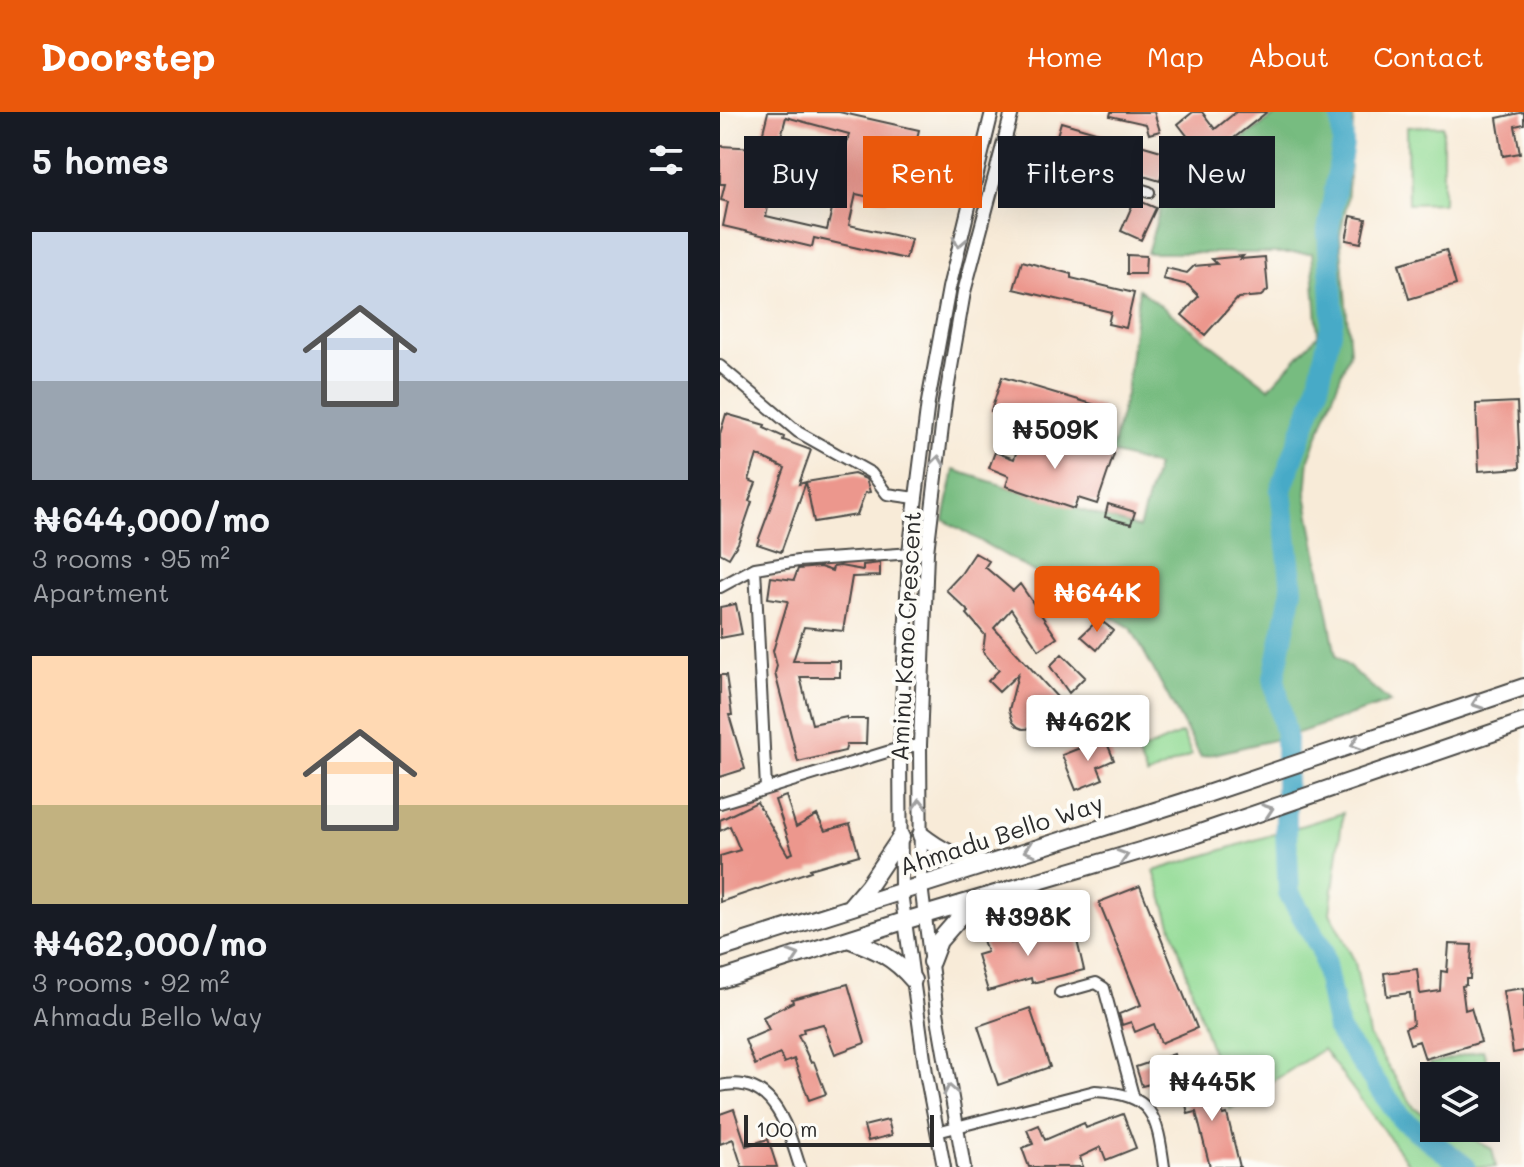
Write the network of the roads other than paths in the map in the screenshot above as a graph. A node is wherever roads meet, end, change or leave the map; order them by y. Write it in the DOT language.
graph roads {
  1 [pos="992,112"];
  2 [pos="1012,112"];
  3 [pos="1005,136"];
  4 [pos="998,162"];
  5 [pos="1143,190"];
  6 [pos="1149,192"];
  7 [pos="720,366"];
  8 [pos="915,498"];
  9 [pos="927,552"];
  10 [pos="909,553"];
  11 [pos="755,568"];
  12 [pos="720,587"];
  13 [pos="1524,687"];
  14 [pos="1524,722"];
  15 [pos="920,745"];
  16 [pos="900,748"];
  17 [pos="766,788"];
  18 [pos="720,803"];
  19 [pos="921,835"];
  20 [pos="901,837"];
  21 [pos="984,865"];
  22 [pos="921,885"];
  23 [pos="901,892"];
  24 [pos="973,901"];
  25 [pos="849,908"];
  26 [pos="925,915"];
  27 [pos="904,921"];
  28 [pos="848,939"];
  29 [pos="720,949"];
  30 [pos="931,962"];
  31 [pos="720,980"];
  32 [pos="913,980"];
  33 [pos="1060,993"];
  34 [pos="720,1086"];
  35 [pos="1134,1099"];
  36 [pos="957,1126"];
  37 [pos="937,1132"];
  38 [pos="800,1167"];
  39 [pos="944,1167"];
  40 [pos="964,1167"];
  41 [pos="1164,1167"];
  1 -- 8 [label="street, Aminu Kano Crescent, one-way"];
  2 -- 3 [label="street, Aminu Kano Crescent"];
  9 -- 4 [label="street, Aminu Kano Crescent, one-way"];
  5 -- 6 [label="street"];
  7 -- 8 [label="street"];
  8 -- 10 [label="street, Aminu Kano Crescent"];
  9 -- 10 [label="street"];
  9 -- 15 [label="street, Aminu Kano Crescent"];
  10 -- 11 [label="street"];
  10 -- 16 [label="street, Aminu Kano Crescent"];
  11 -- 12 [label="street"];
  11 -- 17 [label="street"];
  13 -- 21 [label="main road, Ahmadu Bello Way, one-way"];
  24 -- 14 [label="main road, one-way"];
  15 -- 16 [label="street"];
  19 -- 15 [label="street, Aminu Kano Crescent, one-way"];
  16 -- 17 [label="street"];
  16 -- 20 [label="street, Aminu Kano Crescent"];
  17 -- 18 [label="street"];
  19 -- 21 [label="main road"];
  19 -- 22 [label="street, Aminu Kano Crescent"];
  20 -- 23 [label="street, Aminu Kano Crescent"];
  20 -- 25 [label="main road"];
  21 -- 22 [label="main road, Ahmadu Bello Way"];
  22 -- 23 [label="main road, Ahmadu Bello Way"];
  22 -- 26 [label="street, Aminu Kano Crescent"];
  23 -- 25 [label="main road, Ahmadu Bello Way"];
  23 -- 27 [label="street, Aminu Kano Crescent"];
  24 -- 26 [label="main road"];
  24 -- 30 [label="main road"];
  25 -- 29 [label="main road, Ahmadu Bello Way"];
  26 -- 27 [label="main road"];
  26 -- 30 [label="street, Aminu Kano Crescent"];
  27 -- 28 [label="main road"];
  27 -- 32 [label="street, Aminu Kano Crescent"];
  31 -- 28 [label="main road, one-way"];
  28 -- 32 [label="main road"];
  36 -- 30 [label="street, Aminu Kano Crescent, one-way"];
  32 -- 37 [label="street, Aminu Kano Crescent"];
  33 -- 35 [label="street"];
  34 -- 38 [label="street"];
  35 -- 36 [label="street"];
  35 -- 41 [label="street"];
  36 -- 37 [label="street"];
  36 -- 40 [label="street, Aminu Kano Crescent"];
  37 -- 39 [label="street, Aminu Kano Crescent"];
}
